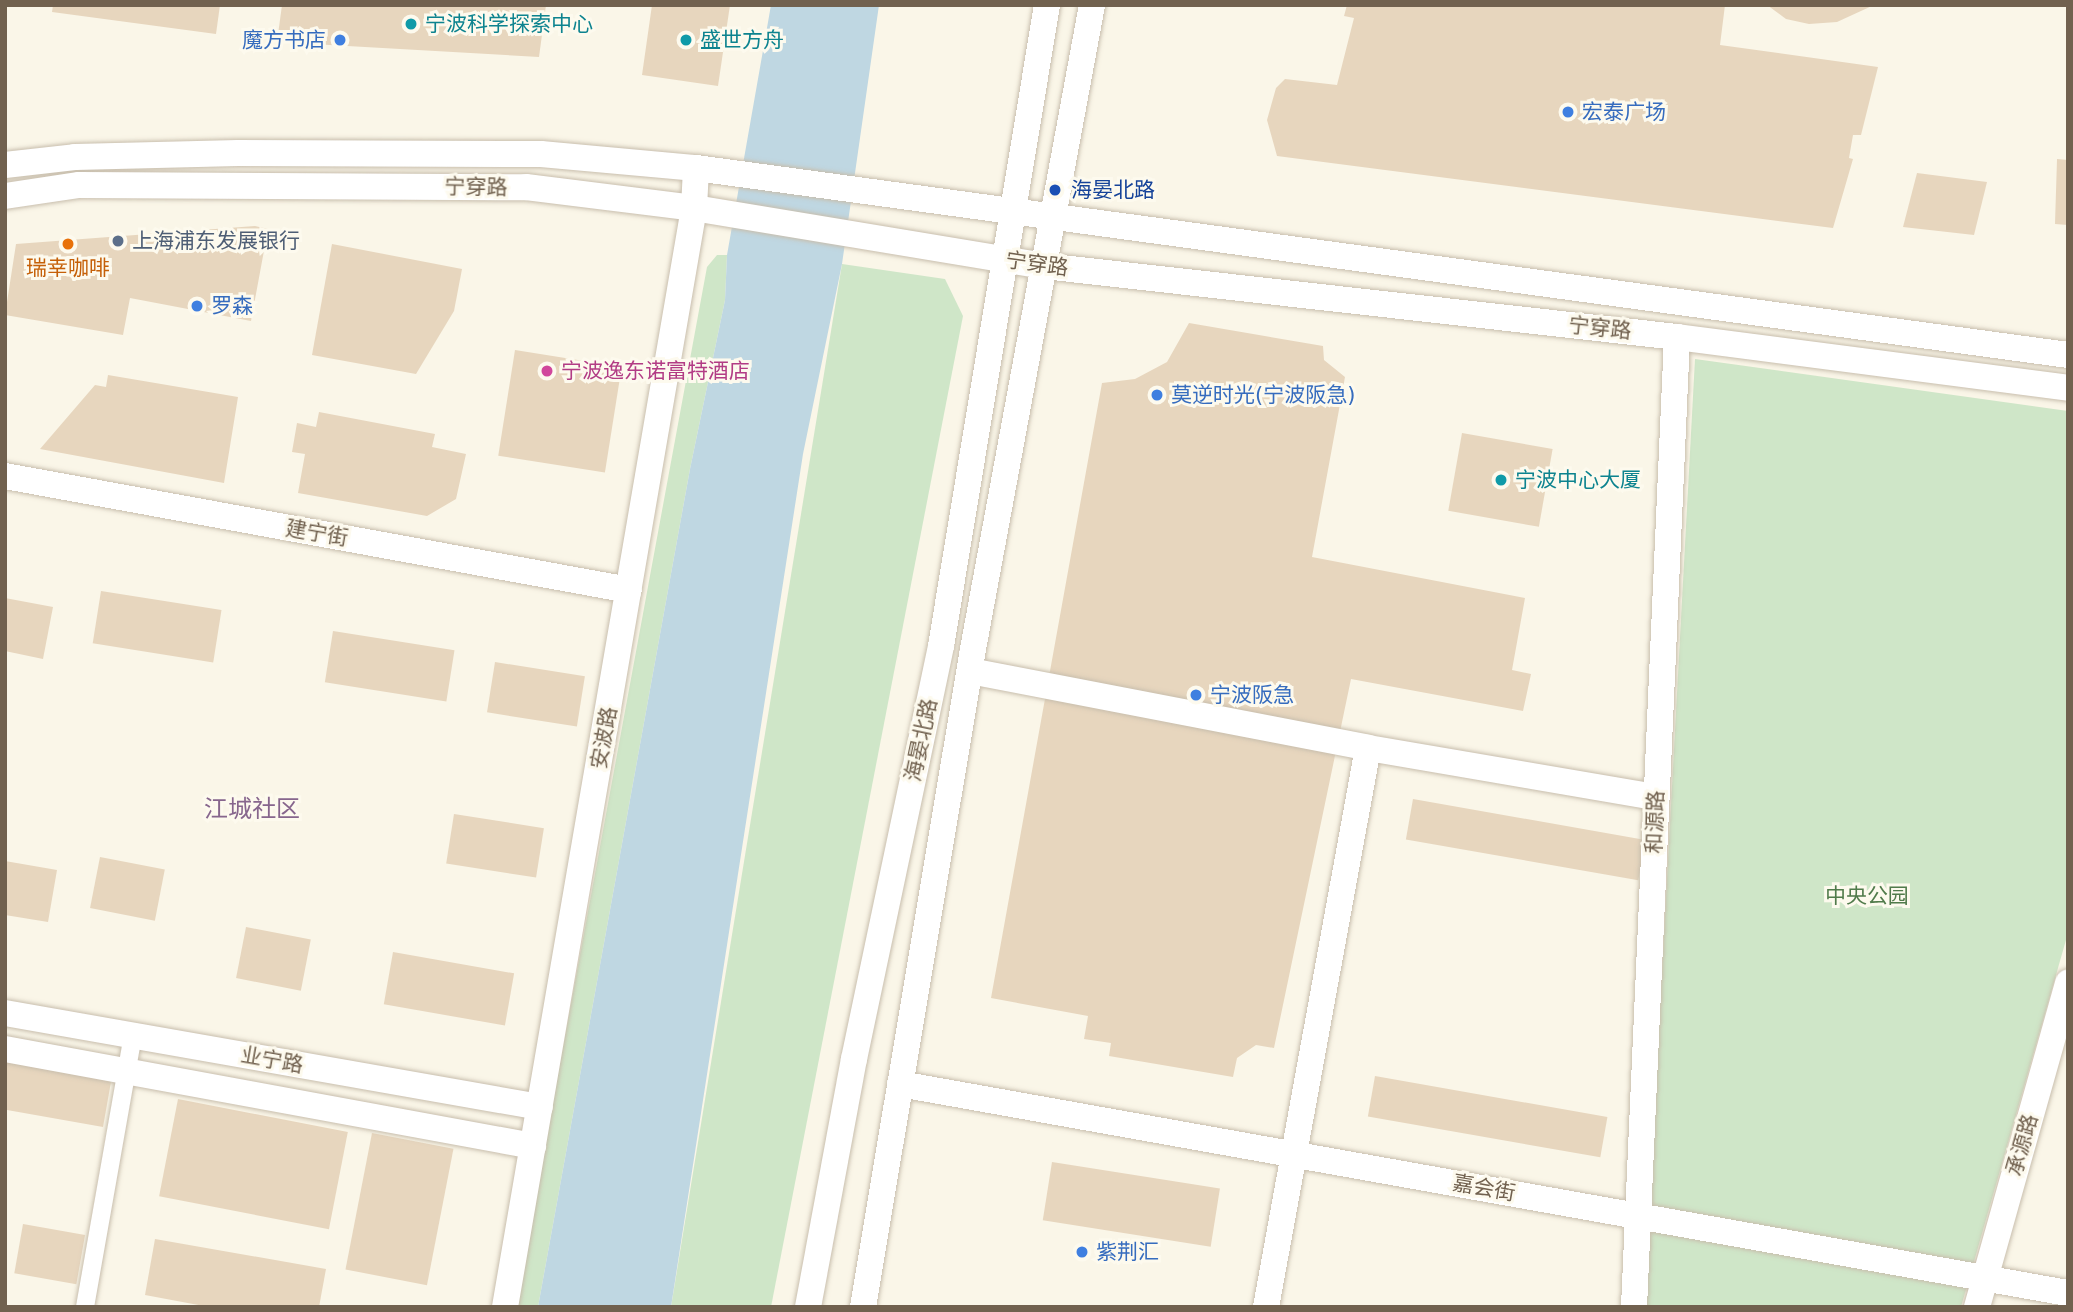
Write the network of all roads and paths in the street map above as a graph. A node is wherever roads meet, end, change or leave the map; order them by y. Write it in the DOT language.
graph roads {
  1 [pos="1047,5"];
  2 [pos="1092,5"];
  3 [pos="5,165"];
  4 [pos="696,168"];
  5 [pos="5,196"];
  6 [pos="694,208"];
  7 [pos="1011,214"];
  8 [pos="1053,219"];
  9 [pos="1004,260"];
  10 [pos="1044,266"];
  11 [pos="1677,337"];
  12 [pos="2068,355"];
  13 [pos="2068,388"];
  14 [pos="5,476"];
  15 [pos="629,590"];
  16 [pos="970,671"];
  17 [pos="1368,748"];
  18 [pos="1656,797"];
  19 [pos="2068,983"];
  20 [pos="5,1013"];
  21 [pos="134,1036"];
  22 [pos="5,1049"];
  23 [pos="127,1071"];
  24 [pos="900,1084"];
  25 [pos="540,1107"];
  26 [pos="533,1146"];
  27 [pos="1294,1154"];
  28 [pos="1638,1216"];
  29 [pos="1985,1278"];
  30 [pos="2068,1293"];
  31 [pos="85,1307"];
  32 [pos="505,1307"];
  33 [pos="808,1307"];
  34 [pos="863,1307"];
  35 [pos="1266,1307"];
  36 [pos="1634,1307"];
  37 [pos="1977,1307"];
  1 -- 7 [label="main road, 海晏北路"];
  2 -- 8 [label="main road, 海晏北路"];
  3 -- 4 [label="main road, 宁穿路"];
  4 -- 6 [label="main road, 安波路"];
  4 -- 7 [label="main road, 宁穿路"];
  5 -- 6 [label="main road, 宁穿路"];
  6 -- 9 [label="main road, 宁穿路"];
  6 -- 15 [label="main road, 安波路"];
  7 -- 8 [label="main road, 宁穿路"];
  7 -- 9 [label="main road, 海晏北路"];
  8 -- 10 [label="main road, 海晏北路"];
  8 -- 12 [label="main road, 宁穿路"];
  9 -- 10 [label="main road, 宁穿路"];
  9 -- 33 [label="main road, 海晏北路"];
  10 -- 11 [label="main road, 宁穿路"];
  10 -- 16 [label="main road, 海晏北路"];
  11 -- 13 [label="main road, 宁穿路"];
  11 -- 18 [label="main road, 和源路"];
  14 -- 15 [label="main road, 建宁街"];
  15 -- 25 [label="main road, 安波路"];
  16 -- 17 [label="main road"];
  16 -- 24 [label="main road, 海晏北路"];
  17 -- 18 [label="main road"];
  17 -- 27 [label="main road"];
  18 -- 28 [label="main road, 和源路"];
  19 -- 29 [label="main road, 承源路"];
  20 -- 21 [label="main road, 业宁路"];
  21 -- 23 [label="street"];
  21 -- 25 [label="main road, 业宁路"];
  22 -- 23 [label="main road, 业宁路"];
  23 -- 26 [label="main road, 业宁路"];
  23 -- 31 [label="street"];
  24 -- 27 [label="main road, 嘉会街"];
  24 -- 34 [label="main road, 海晏北路"];
  25 -- 26 [label="main road, 安波路"];
  26 -- 32 [label="main road, 安波路"];
  27 -- 28 [label="main road, 嘉会街"];
  27 -- 35 [label="main road"];
  28 -- 29 [label="main road, 嘉会街"];
  28 -- 36 [label="main road, 和源路"];
  29 -- 30 [label="main road, 嘉会街"];
  29 -- 37 [label="main road, 承源路"];
}
